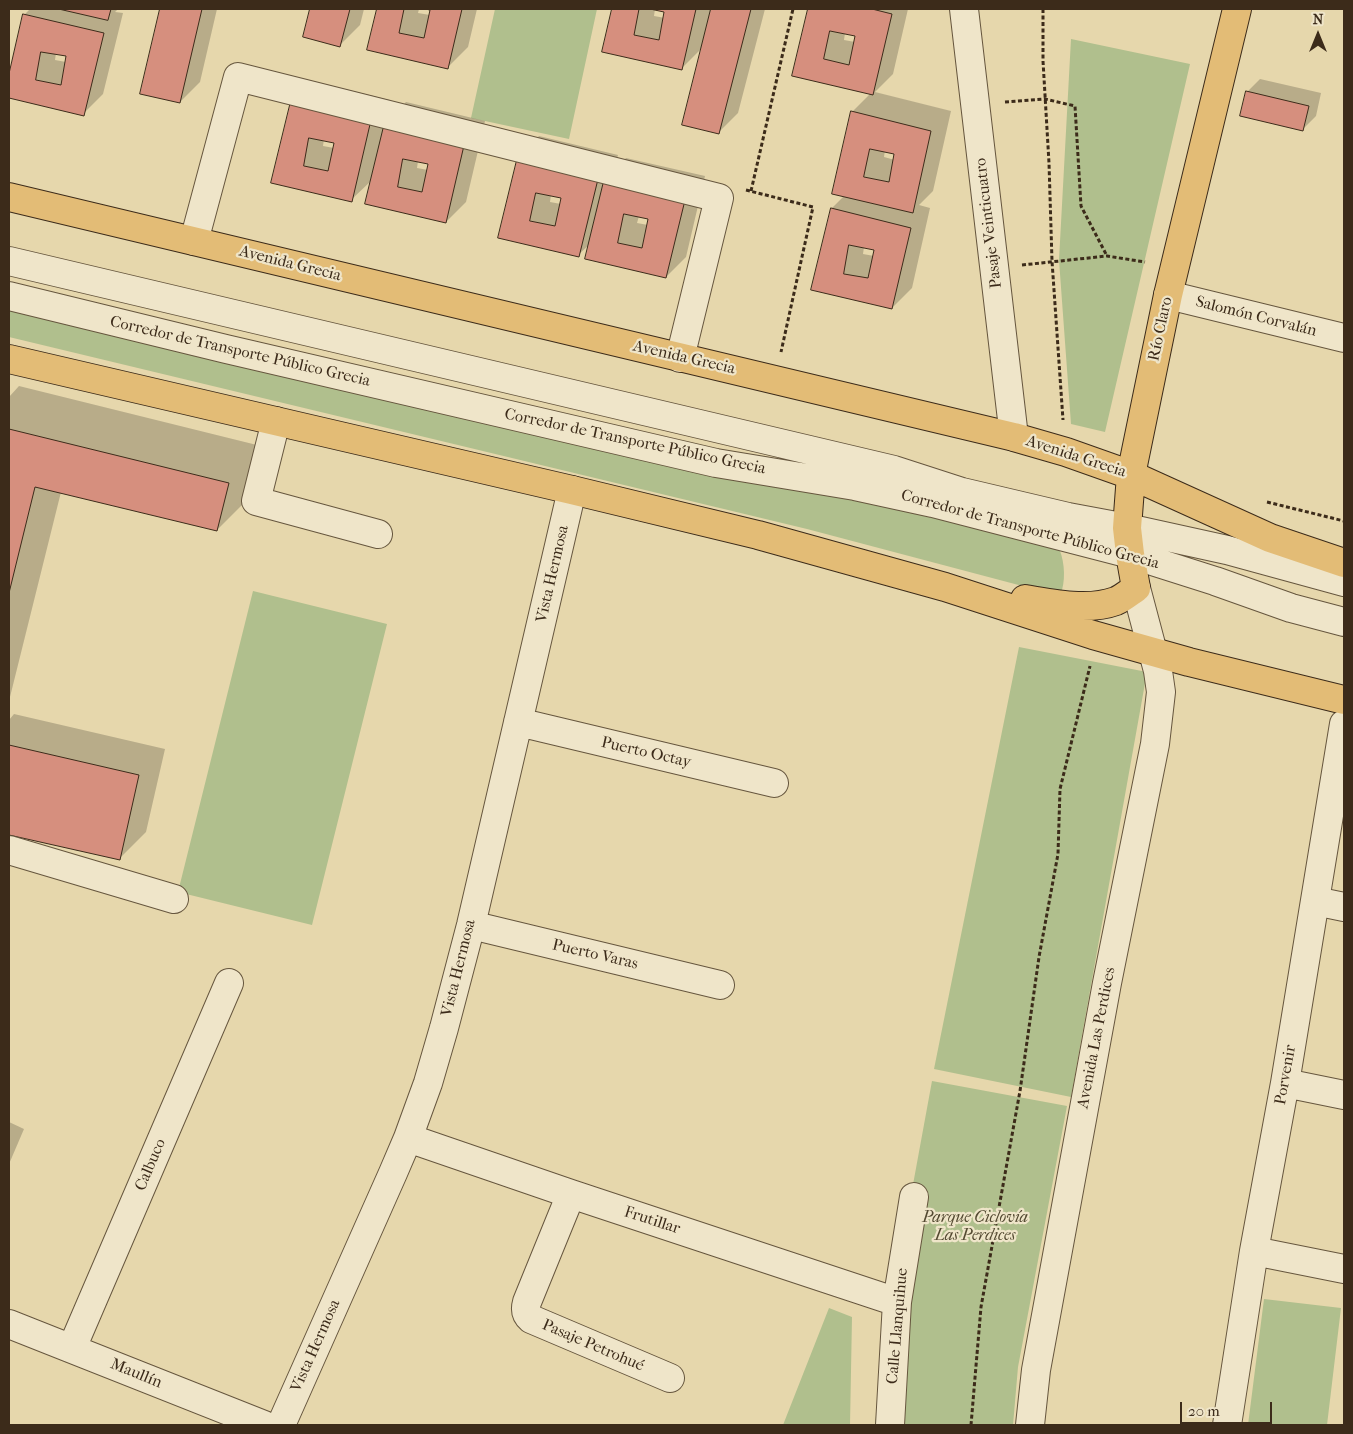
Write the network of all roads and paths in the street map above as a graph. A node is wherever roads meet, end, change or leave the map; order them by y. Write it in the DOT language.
graph roads {
  1 [pos="793,9"];
  2 [pos="964,9"];
  3 [pos="1043,9"];
  4 [pos="1237,9"];
  5 [pos="1045,99"];
  6 [pos="975,105"];
  7 [pos="751,191"];
  8 [pos="9,198"];
  9 [pos="194,241"];
  10 [pos="1107,256"];
  11 [pos="9,261"];
  12 [pos="1052,261"];
  13 [pos="1175,267"];
  14 [pos="1168,295"];
  15 [pos="9,296"];
  16 [pos="1344,338"];
  17 [pos="680,358"];
  18 [pos="9,359"];
  19 [pos="276,421"];
  20 [pos="1014,437"];
  21 [pos="1066,452"];
  22 [pos="1131,475"];
  23 [pos="572,490"];
  24 [pos="378,534"];
  25 [pos="1128,541"];
  26 [pos="1344,563"];
  27 [pos="1344,582"];
  28 [pos="945,587"];
  29 [pos="1136,588"];
  30 [pos="1344,622"];
  31 [pos="1092,635"];
  32 [pos="1154,652"];
  33 [pos="1344,700"];
  34 [pos="518,722"];
  35 [pos="1344,724"];
  36 [pos="774,783"];
  37 [pos="9,850"];
  38 [pos="174,899"];
  39 [pos="1315,901"];
  40 [pos="1344,907"];
  41 [pos="471,925"];
  42 [pos="229,982"];
  43 [pos="720,985"];
  44 [pos="1285,1083"];
  45 [pos="1344,1095"];
  46 [pos="408,1138"];
  47 [pos="571,1194"];
  48 [pos="914,1197"];
  49 [pos="1254,1251"];
  50 [pos="1344,1269"];
  51 [pos="897,1302"];
  52 [pos="9,1324"];
  53 [pos="72,1348"];
  54 [pos="670,1378"];
  55 [pos="264,1425"];
  56 [pos="281,1425"];
  57 [pos="890,1425"];
  58 [pos="970,1425"];
  59 [pos="1030,1425"];
  60 [pos="1227,1425"];
  1 -- 7 [label="path"];
  2 -- 6 [label="street, Pasaje Veinticuatro"];
  3 -- 5 [label="path"];
  4 -- 13 [label="main road, Río Claro"];
  5 -- 6 [label="path"];
  5 -- 10 [label="path"];
  5 -- 12 [label="path"];
  6 -- 20 [label="street, Pasaje Veinticuatro"];
  8 -- 9 [label="main road, Avenida Grecia"];
  9 -- 17 [label="main road, Avenida Grecia"];
  9 -- 17 [label="street"];
  10 -- 12 [label="path"];
  10 -- 13 [label="path"];
  11 -- 25 [label="street, Corredor de Transporte Público Grecia"];
  12 -- 21 [label="path"];
  13 -- 14 [label="main road, Río Claro"];
  14 -- 16 [label="street, Salomón Corvalán"];
  14 -- 22 [label="main road, Río Claro"];
  15 -- 25 [label="street, Corredor de Transporte Público Grecia"];
  17 -- 20 [label="main road, Avenida Grecia"];
  18 -- 19 [label="main road"];
  19 -- 23 [label="main road"];
  19 -- 24 [label="street"];
  20 -- 21 [label="main road, Avenida Grecia"];
  21 -- 22 [label="main road, Avenida Grecia"];
  22 -- 25 [label="main road, Río Claro"];
  22 -- 26 [label="main road, Avenida Grecia"];
  23 -- 28 [label="main road"];
  23 -- 34 [label="street, Vista Hermosa"];
  25 -- 27 [label="street, Corredor de Transporte Público Grecia"];
  25 -- 29 [label="main road, Río Claro"];
  25 -- 30 [label="street, Corredor de Transporte Público Grecia"];
  28 -- 29 [label="main road"];
  28 -- 31 [label="main road"];
  29 -- 32 [label="street, Río Claro"];
  31 -- 32 [label="main road"];
  31 -- 58 [label="path"];
  32 -- 33 [label="main road"];
  32 -- 59 [label="street, Avenida Las Perdices"];
  34 -- 36 [label="street, Puerto Octay"];
  34 -- 41 [label="street, Vista Hermosa"];
  35 -- 39 [label="street, Porvenir"];
  37 -- 38 [label="street"];
  39 -- 40 [label="street"];
  39 -- 44 [label="street, Porvenir"];
  41 -- 43 [label="street, Puerto Varas"];
  41 -- 46 [label="street, Vista Hermosa"];
  42 -- 53 [label="street, Calbuco"];
  44 -- 45 [label="street"];
  44 -- 49 [label="street, Porvenir"];
  46 -- 47 [label="street, Frutillar"];
  46 -- 56 [label="street, Vista Hermosa"];
  47 -- 51 [label="street, Frutillar"];
  47 -- 54 [label="street, Pasaje Petrohué"];
  48 -- 51 [label="street, Calle Llanquihue"];
  49 -- 50 [label="street"];
  49 -- 60 [label="street, Porvenir"];
  51 -- 57 [label="street, Calle Llanquihue"];
  52 -- 53 [label="street, Maullín"];
  53 -- 55 [label="street, Maullín"];
}
